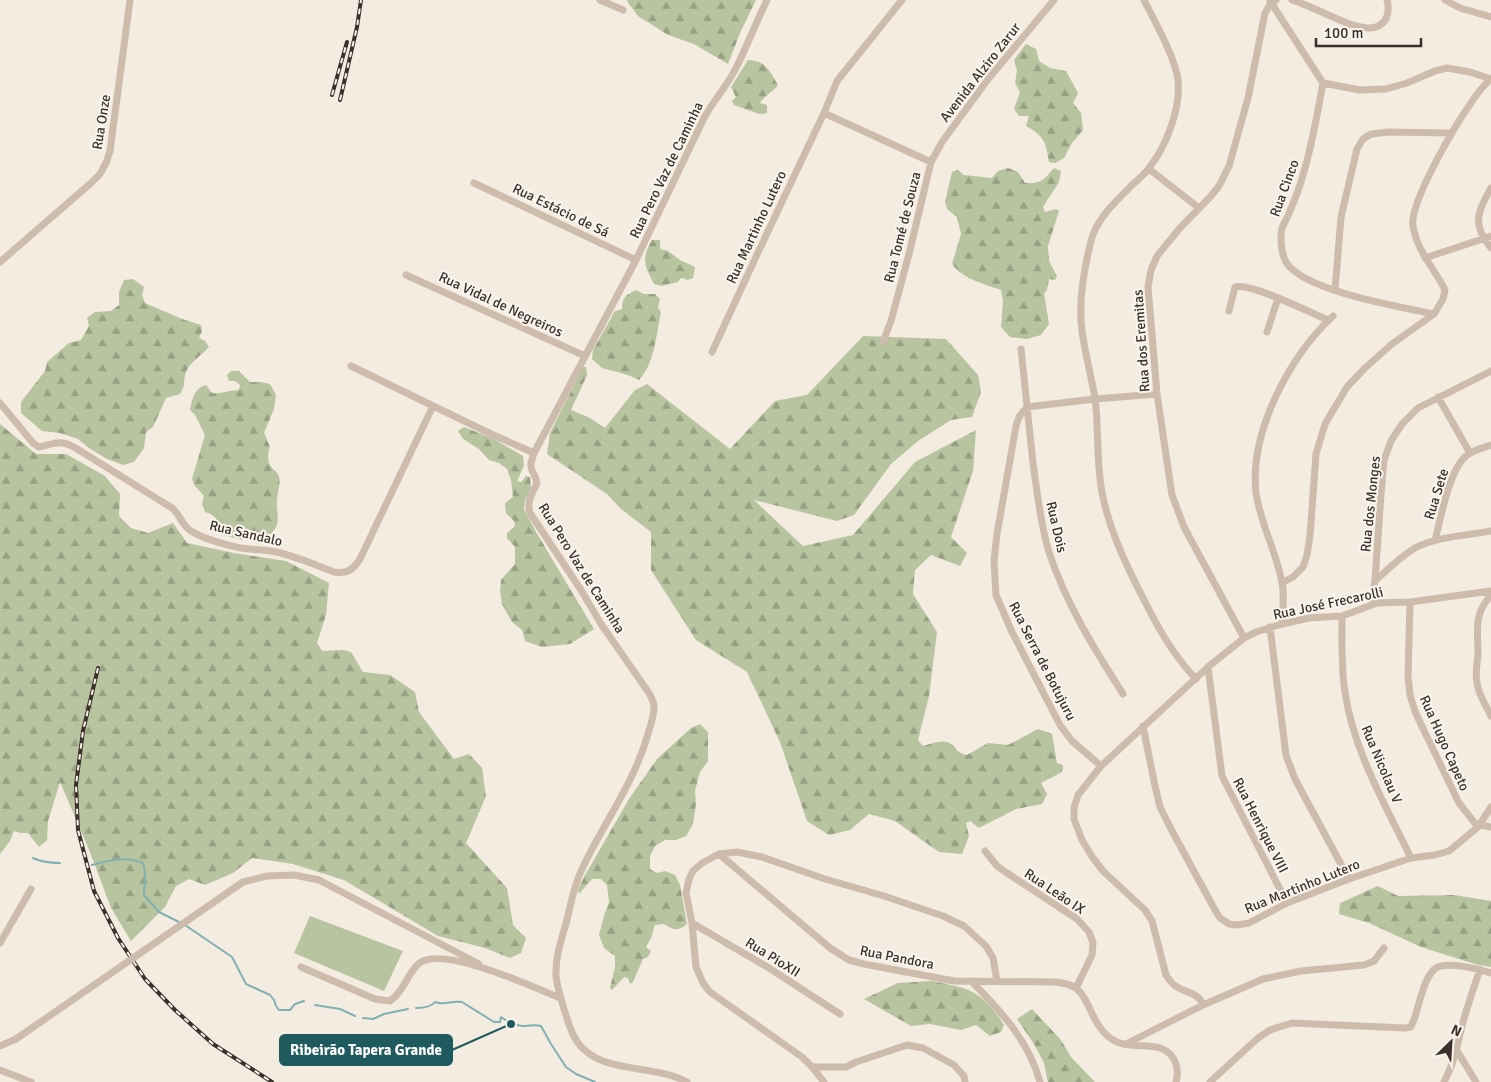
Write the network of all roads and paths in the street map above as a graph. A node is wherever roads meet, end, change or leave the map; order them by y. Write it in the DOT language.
graph roads {
  1 [pos="130,0"];
  2 [pos="600,0"];
  3 [pos="767,0"];
  4 [pos="902,0"];
  5 [pos="1054,0"];
  6 [pos="1144,0"];
  7 [pos="1292,0"];
  8 [pos="1386,0"];
  9 [pos="1445,0"];
  10 [pos="1272,1"];
  11 [pos="617,3"];
  12 [pos="623,10"];
  13 [pos="1491,17"];
  14 [pos="1490,79"];
  15 [pos="1323,83"];
  16 [pos="824,113"];
  17 [pos="1452,132"];
  18 [pos="931,162"];
  19 [pos="1149,169"];
  20 [pos="474,183"];
  21 [pos="1491,188"];
  22 [pos="1199,208"];
  23 [pos="1491,236"];
  24 [pos="1482,238"];
  25 [pos="1491,248"];
  26 [pos="1425,258"];
  27 [pos="636,260"];
  28 [pos="0,262"];
  29 [pos="406,275"];
  30 [pos="1335,290"];
  31 [pos="1278,298"];
  32 [pos="1229,311"];
  33 [pos="1434,314"];
  34 [pos="1267,332"];
  35 [pos="883,342"];
  36 [pos="1021,349"];
  37 [pos="712,352"];
  38 [pos="585,356"];
  39 [pos="351,366"];
  40 [pos="1491,371"];
  41 [pos="1157,394"];
  42 [pos="1438,397"];
  43 [pos="1095,399"];
  44 [pos="0,402"];
  45 [pos="433,406"];
  46 [pos="1027,407"];
  47 [pos="1491,445"];
  48 [pos="1470,452"];
  49 [pos="534,454"];
  50 [pos="1491,530"];
  51 [pos="1435,540"];
  52 [pos="1375,580"];
  53 [pos="1282,583"];
  54 [pos="1491,591"];
  55 [pos="1491,596"];
  56 [pos="1410,602"];
  57 [pos="1371,605"];
  58 [pos="1342,616"];
  59 [pos="1282,624"];
  60 [pos="1270,627"];
  61 [pos="1244,638"];
  62 [pos="1208,667"];
  63 [pos="1196,679"];
  64 [pos="1123,694"];
  65 [pos="1491,716"];
  66 [pos="1143,726"];
  67 [pos="1101,766"];
  68 [pos="1491,807"];
  69 [pos="1479,826"];
  70 [pos="1491,827"];
  71 [pos="985,851"];
  72 [pos="719,854"];
  73 [pos="1411,858"];
  74 [pos="1349,878"];
  75 [pos="32,889"];
  76 [pos="1287,903"];
  77 [pos="692,923"];
  78 [pos="0,942"];
  79 [pos="1384,948"];
  80 [pos="301,967"];
  81 [pos="491,970"];
  82 [pos="1480,970"];
  83 [pos="1491,973"];
  84 [pos="970,981"];
  85 [pos="997,981"];
  86 [pos="1076,988"];
  87 [pos="560,998"];
  88 [pos="1203,1005"];
  89 [pos="840,1014"];
  90 [pos="0,1046"];
  91 [pos="1124,1046"];
  92 [pos="1456,1049"];
  93 [pos="812,1067"];
  94 [pos="0,1070"];
  95 [pos="31,1082"];
  96 [pos="687,1082"];
  97 [pos="824,1082"];
  98 [pos="965,1082"];
  99 [pos="1040,1082"];
  100 [pos="1176,1082"];
  101 [pos="1210,1082"];
  102 [pos="1444,1082"];
  103 [pos="1476,1082"];
  1 -- 28 [label="street, Rua Onze"];
  2 -- 11 [label="street"];
  3 -- 27 [label="street, Rua Pero Vaz de Caminha"];
  4 -- 16 [label="street"];
  5 -- 18 [label="street, Avenida Alziro Zarur"];
  6 -- 19 [label="street"];
  7 -- 8 [label="street"];
  9 -- 13 [label="street"];
  10 -- 15 [label="street"];
  10 -- 22 [label="street, Rua dos Eremitas"];
  11 -- 12 [label="street"];
  14 -- 15 [label="street"];
  14 -- 17 [label="street"];
  15 -- 30 [label="street, Rua Cinco"];
  16 -- 18 [label="street, Rua Tomé de Souza"];
  16 -- 37 [label="street, Rua Martinho Lutero"];
  17 -- 26 [label="street"];
  17 -- 30 [label="street"];
  18 -- 35 [label="street, Rua Tomé de Souza"];
  19 -- 22 [label="street"];
  19 -- 43 [label="street"];
  20 -- 27 [label="street, Rua Estácio de Sá"];
  21 -- 24 [label="street"];
  22 -- 41 [label="street, Rua dos Eremitas"];
  23 -- 24 [label="street"];
  24 -- 25 [label="street"];
  24 -- 26 [label="street"];
  26 -- 33 [label="street"];
  27 -- 38 [label="street, Rua Pero Vaz de Caminha"];
  29 -- 38 [label="street, Rua Vidal de Negreiros"];
  30 -- 33 [label="street, Rua Cinco"];
  31 -- 32 [label="street"];
  31 -- 34 [label="street"];
  31 -- 53 [label="street"];
  33 -- 53 [label="street"];
  36 -- 46 [label="street, Rua Dois"];
  38 -- 49 [label="street, Rua Pero Vaz de Caminha"];
  39 -- 45 [label="street"];
  40 -- 42 [label="street, Rua dos Monges"];
  41 -- 43 [label="street"];
  41 -- 61 [label="street, Rua dos Eremitas"];
  42 -- 48 [label="street"];
  42 -- 52 [label="street, Rua dos Monges"];
  43 -- 46 [label="street"];
  43 -- 63 [label="street"];
  44 -- 45 [label="street, Rua Sandalo"];
  45 -- 49 [label="street"];
  46 -- 64 [label="street, Rua Dois"];
  46 -- 67 [label="street, Rua Serra de Botujuru"];
  47 -- 48 [label="street"];
  48 -- 51 [label="street, Rua Sete"];
  49 -- 87 [label="street, Rua Pero Vaz de Caminha"];
  50 -- 51 [label="street"];
  51 -- 52 [label="street"];
  52 -- 57 [label="street, Rua dos Monges"];
  53 -- 59 [label="street"];
  54 -- 56 [label="street, Rua José Frecarolli"];
  55 -- 65 [label="street"];
  56 -- 57 [label="street, Rua José Frecarolli"];
  56 -- 69 [label="street, Rua Hugo Capeto"];
  57 -- 58 [label="street, Rua José Frecarolli"];
  58 -- 59 [label="street, Rua José Frecarolli"];
  58 -- 73 [label="street, Rua Nicolau V"];
  59 -- 60 [label="street, Rua José Frecarolli"];
  60 -- 61 [label="street, Rua José Frecarolli"];
  60 -- 74 [label="street"];
  61 -- 62 [label="street, Rua José Frecarolli"];
  62 -- 63 [label="street, Rua José Frecarolli"];
  62 -- 76 [label="street, Rua Henrique VIII"];
  63 -- 66 [label="street, Rua José Frecarolli"];
  66 -- 67 [label="street, Rua José Frecarolli"];
  66 -- 76 [label="street, Rua Martinho Lutero"];
  67 -- 88 [label="street, Rua José Frecarolli"];
  68 -- 69 [label="street, Rua Martinho Lutero"];
  69 -- 70 [label="street"];
  69 -- 73 [label="street, Rua Martinho Lutero"];
  71 -- 86 [label="street, Rua Leão IX"];
  72 -- 77 [label="street"];
  72 -- 84 [label="street, Rua Pandora"];
  72 -- 85 [label="street"];
  73 -- 74 [label="street, Rua Martinho Lutero"];
  74 -- 76 [label="street, Rua Martinho Lutero"];
  75 -- 78 [label="street"];
  77 -- 89 [label="street, Rua PioXII"];
  77 -- 93 [label="street"];
  79 -- 88 [label="street"];
  80 -- 81 [label="street"];
  81 -- 87 [label="street"];
  81 -- 90 [label="street, bridge"];
  82 -- 83 [label="street"];
  82 -- 92 [label="street"];
  82 -- 101 [label="street"];
  84 -- 85 [label="street, Rua Pandora"];
  84 -- 99 [label="street"];
  85 -- 86 [label="street, Rua Pandora"];
  86 -- 91 [label="street"];
  87 -- 96 [label="street, Rua Pero Vaz de Caminha"];
  88 -- 91 [label="street"];
  91 -- 100 [label="street"];
  92 -- 102 [label="street"];
  92 -- 103 [label="street"];
  93 -- 97 [label="street"];
  93 -- 98 [label="street"];
  94 -- 95 [label="street"];
}
